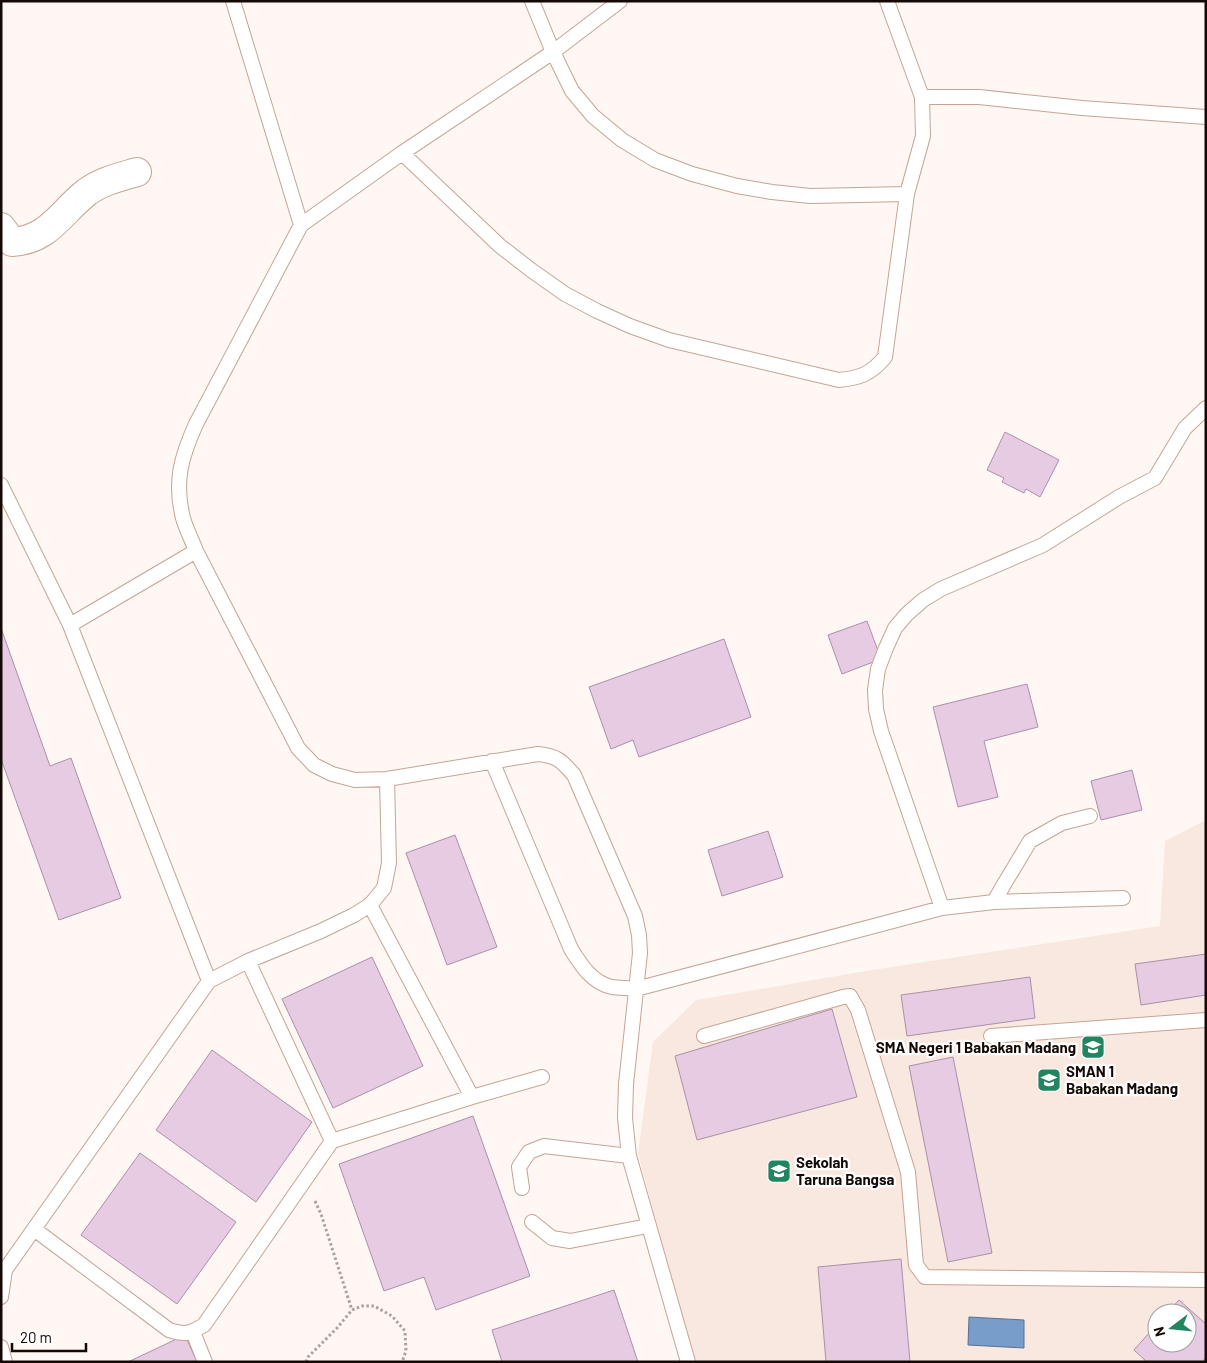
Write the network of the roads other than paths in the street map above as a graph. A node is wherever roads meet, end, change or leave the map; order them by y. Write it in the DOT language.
graph roads {
  1 [pos="233,1"];
  2 [pos="532,1"];
  3 [pos="620,1"];
  4 [pos="887,1"];
  5 [pos="553,52"];
  6 [pos="922,97"];
  7 [pos="1206,116"];
  8 [pos="402,153"];
  9 [pos="138,172"];
  10 [pos="907,194"];
  11 [pos="301,225"];
  12 [pos="1,227"];
  13 [pos="1206,408"];
  14 [pos="1,485"];
  15 [pos="196,551"];
  16 [pos="70,625"];
  17 [pos="492,761"];
  18 [pos="387,779"];
  19 [pos="1090,816"];
  20 [pos="1123,898"];
  21 [pos="994,902"];
  22 [pos="370,905"];
  23 [pos="942,908"];
  24 [pos="248,961"];
  25 [pos="209,981"];
  26 [pos="636,989"];
  27 [pos="1206,1020"];
  28 [pos="704,1036"];
  29 [pos="990,1036"];
  30 [pos="542,1077"];
  31 [pos="472,1097"];
  32 [pos="332,1141"];
  33 [pos="629,1156"];
  34 [pos="522,1188"];
  35 [pos="532,1222"];
  36 [pos="648,1226"];
  37 [pos="34,1229"];
  38 [pos="3,1268"];
  39 [pos="1206,1280"];
  40 [pos="1,1297"];
  41 [pos="193,1332"];
  42 [pos="1,1347"];
  43 [pos="5,1362"];
  44 [pos="205,1362"];
  45 [pos="688,1362"];
  1 -- 11 [label="lane"];
  2 -- 5 [label="lane"];
  3 -- 5 [label="lane"];
  4 -- 6 [label="lane"];
  5 -- 8 [label="lane"];
  5 -- 10 [label="lane"];
  6 -- 7 [label="lane"];
  6 -- 10 [label="lane"];
  8 -- 10 [label="lane"];
  8 -- 11 [label="lane"];
  9 -- 12 [label="street"];
  11 -- 15 [label="lane"];
  13 -- 23 [label="lane"];
  14 -- 16 [label="lane"];
  15 -- 16 [label="lane"];
  15 -- 18 [label="lane"];
  16 -- 25 [label="lane"];
  17 -- 18 [label="lane"];
  17 -- 26 [label="lane"];
  17 -- 26 [label="lane"];
  18 -- 22 [label="lane"];
  19 -- 21 [label="lane"];
  20 -- 21 [label="lane"];
  21 -- 23 [label="lane"];
  22 -- 24 [label="lane"];
  22 -- 31 [label="lane"];
  23 -- 26 [label="lane"];
  24 -- 25 [label="lane"];
  24 -- 32 [label="lane"];
  25 -- 37 [label="lane"];
  26 -- 33 [label="lane"];
  27 -- 29 [label="lane"];
  28 -- 39 [label="lane"];
  30 -- 31 [label="lane"];
  31 -- 32 [label="lane"];
  32 -- 41 [label="lane"];
  33 -- 34 [label="lane"];
  33 -- 36 [label="lane"];
  35 -- 36 [label="lane"];
  36 -- 45 [label="lane"];
  37 -- 38 [label="lane"];
  37 -- 41 [label="lane"];
  38 -- 40 [label="lane"];
  41 -- 44 [label="lane"];
  42 -- 43 [label="lane"];
}
